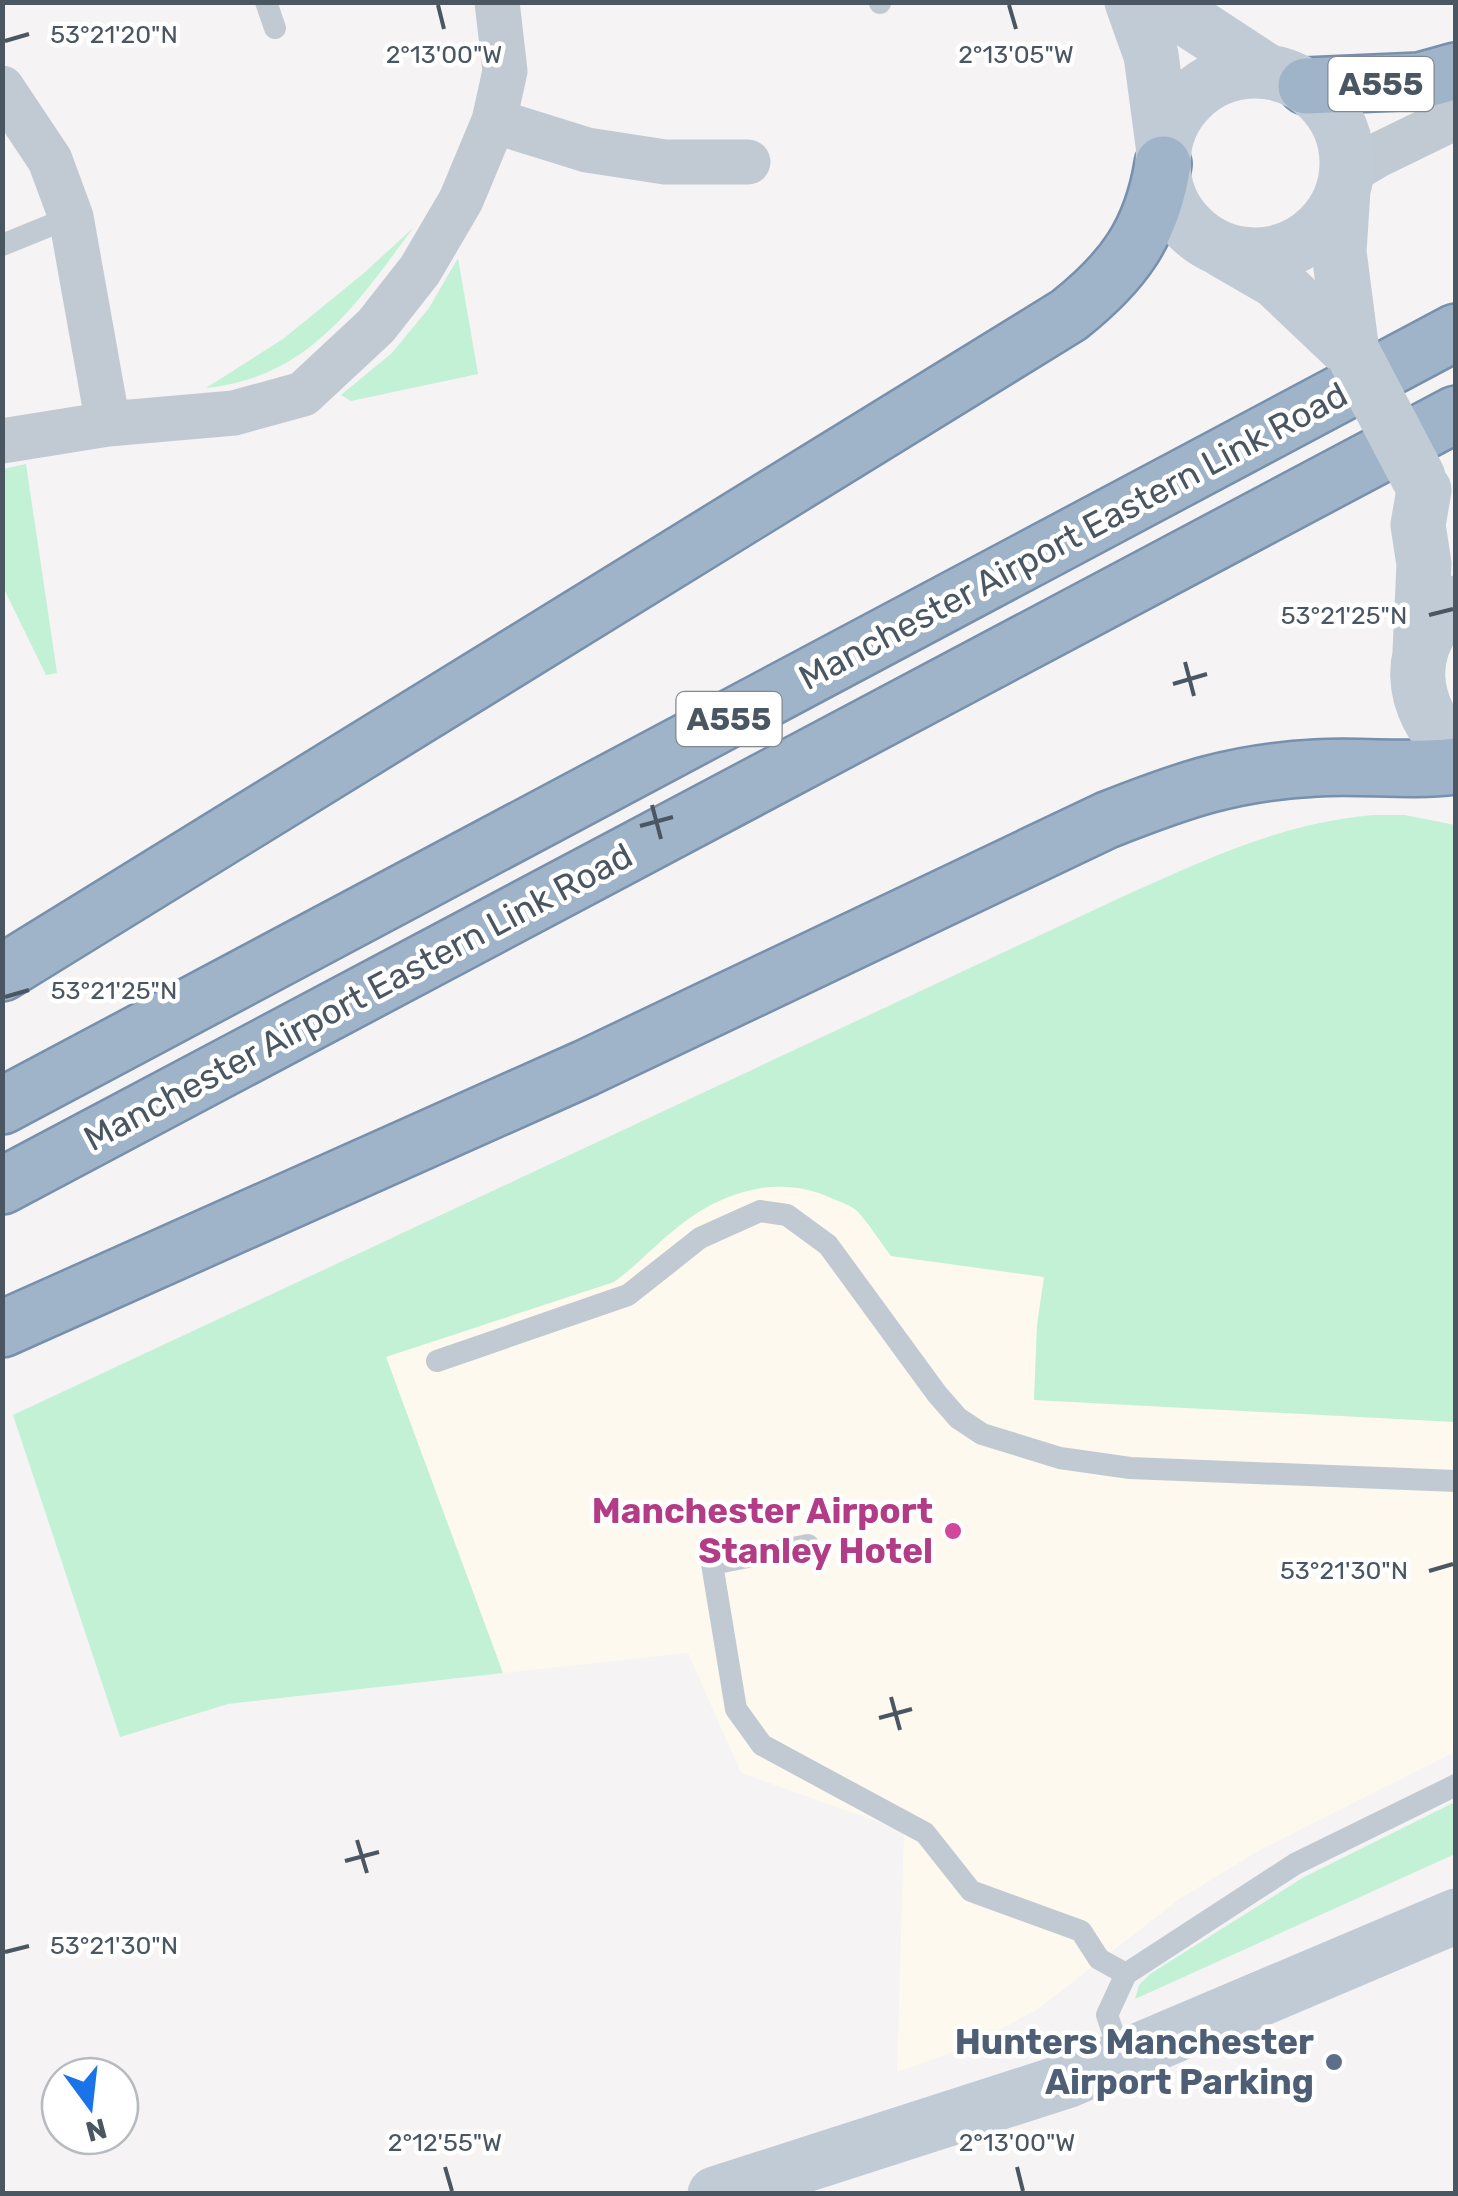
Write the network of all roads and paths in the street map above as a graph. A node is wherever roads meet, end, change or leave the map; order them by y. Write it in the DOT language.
graph roads {
  1 [pos="266,2"];
  2 [pos="498,2"];
  3 [pos="1132,2"];
  4 [pos="1161,2"];
  5 [pos="275,28"];
  6 [pos="1456,71"];
  7 [pos="1287,79"];
  8 [pos="2,88"];
  9 [pos="1456,117"];
  10 [pos="494,122"];
  11 [pos="1163,158"];
  12 [pos="748,162"];
  13 [pos="1345,182"];
  14 [pos="71,217"];
  15 [pos="2,245"];
  16 [pos="1222,249"];
  17 [pos="1456,332"];
  18 [pos="1353,354"];
  19 [pos="1456,414"];
  20 [pos="108,424"];
  21 [pos="2,442"];
  22 [pos="1432,495"];
  23 [pos="1456,603"];
  24 [pos="1420,654"];
  25 [pos="1456,751"];
  26 [pos="1456,766"];
  27 [pos="2,972"];
  28 [pos="2,1106"];
  29 [pos="2,1186"];
  30 [pos="2,1330"];
  31 [pos="437,1362"];
  32 [pos="1456,1481"];
  33 [pos="808,1545"];
  34 [pos="1456,1785"];
  35 [pos="1456,1916"];
  36 [pos="1126,1974"];
  37 [pos="1122,2057"];
  38 [pos="715,2194"];
  1 -- 5 [label="lane"];
  2 -- 10 [label="street"];
  3 -- 11 [label="main road"];
  4 -- 7 [label="main road"];
  6 -- 7 [label="highway, A555"];
  7 -- 11 [label="main road"];
  7 -- 13 [label="main road"];
  8 -- 14 [label="street"];
  9 -- 13 [label="street"];
  10 -- 12 [label="street"];
  10 -- 20 [label="street"];
  11 -- 16 [label="main road"];
  11 -- 27 [label="highway"];
  13 -- 16 [label="main road"];
  13 -- 18 [label="main road"];
  14 -- 15 [label="lane"];
  14 -- 20 [label="street"];
  16 -- 18 [label="main road"];
  17 -- 28 [label="highway, Manchester Airport Eastern Link Road / A555"];
  18 -- 22 [label="main road, bridge"];
  19 -- 29 [label="highway, Manchester Airport Eastern Link Road / A555"];
  20 -- 21 [label="street"];
  22 -- 24 [label="main road"];
  23 -- 24 [label="main road"];
  24 -- 25 [label="main road"];
  26 -- 30 [label="highway"];
  31 -- 32 [label="lane"];
  33 -- 36 [label="lane"];
  34 -- 36 [label="lane"];
  35 -- 37 [label="main road"];
  36 -- 37 [label="lane"];
  37 -- 38 [label="main road"];
}
